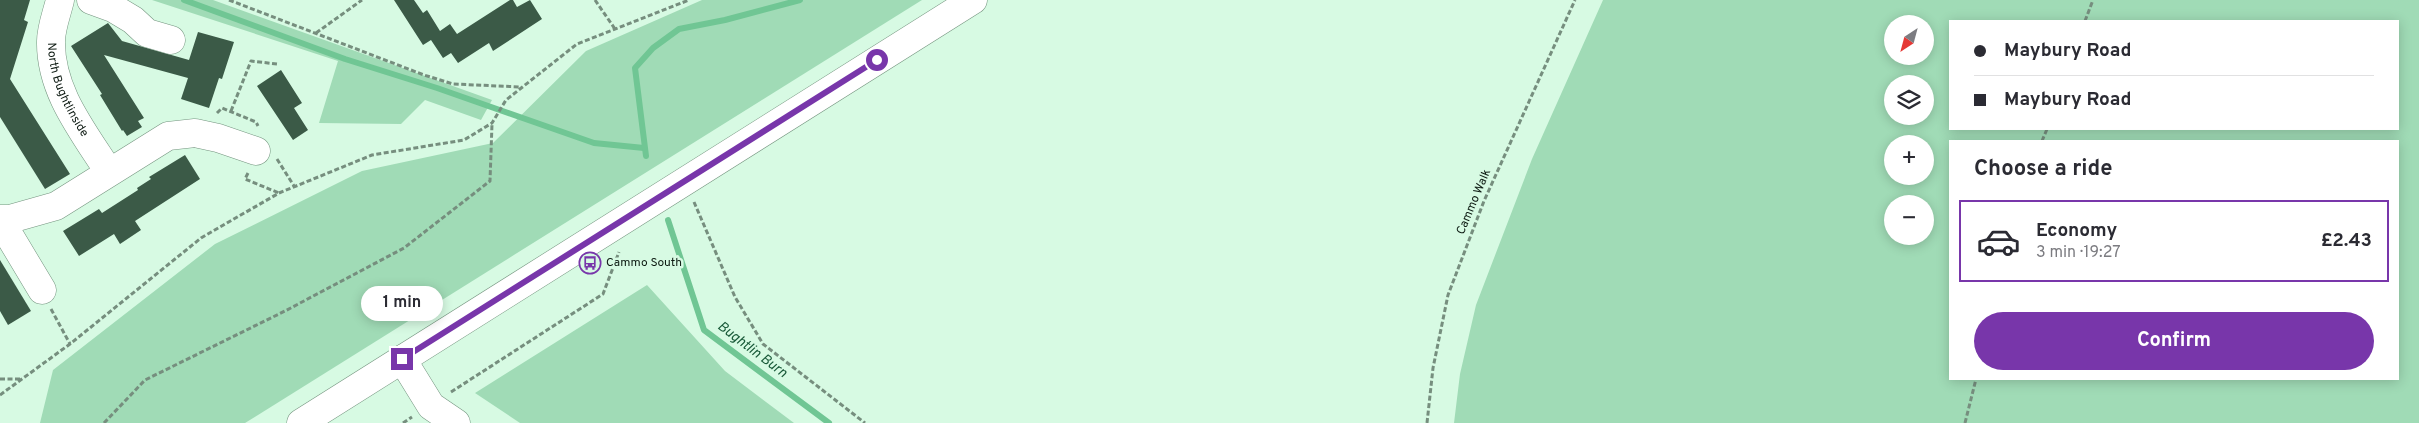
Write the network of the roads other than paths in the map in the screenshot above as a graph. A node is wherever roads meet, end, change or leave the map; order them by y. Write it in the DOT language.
graph roads {
  1 [pos="60,0"];
  2 [pos="90,0"];
  3 [pos="973,0"];
  4 [pos="171,40"];
  5 [pos="256,152"];
  6 [pos="109,172"];
  7 [pos="0,220"];
  8 [pos="42,290"];
  9 [pos="402,359"];
  10 [pos="301,423"];
  11 [pos="456,423"];
  1 -- 6 [label="main road, North Bughtlinside"];
  2 -- 4 [label="main road"];
  3 -- 9 [label="main road"];
  5 -- 6 [label="main road"];
  6 -- 7 [label="main road"];
  7 -- 8 [label="main road"];
  9 -- 10 [label="main road"];
  9 -- 11 [label="main road"];
}
